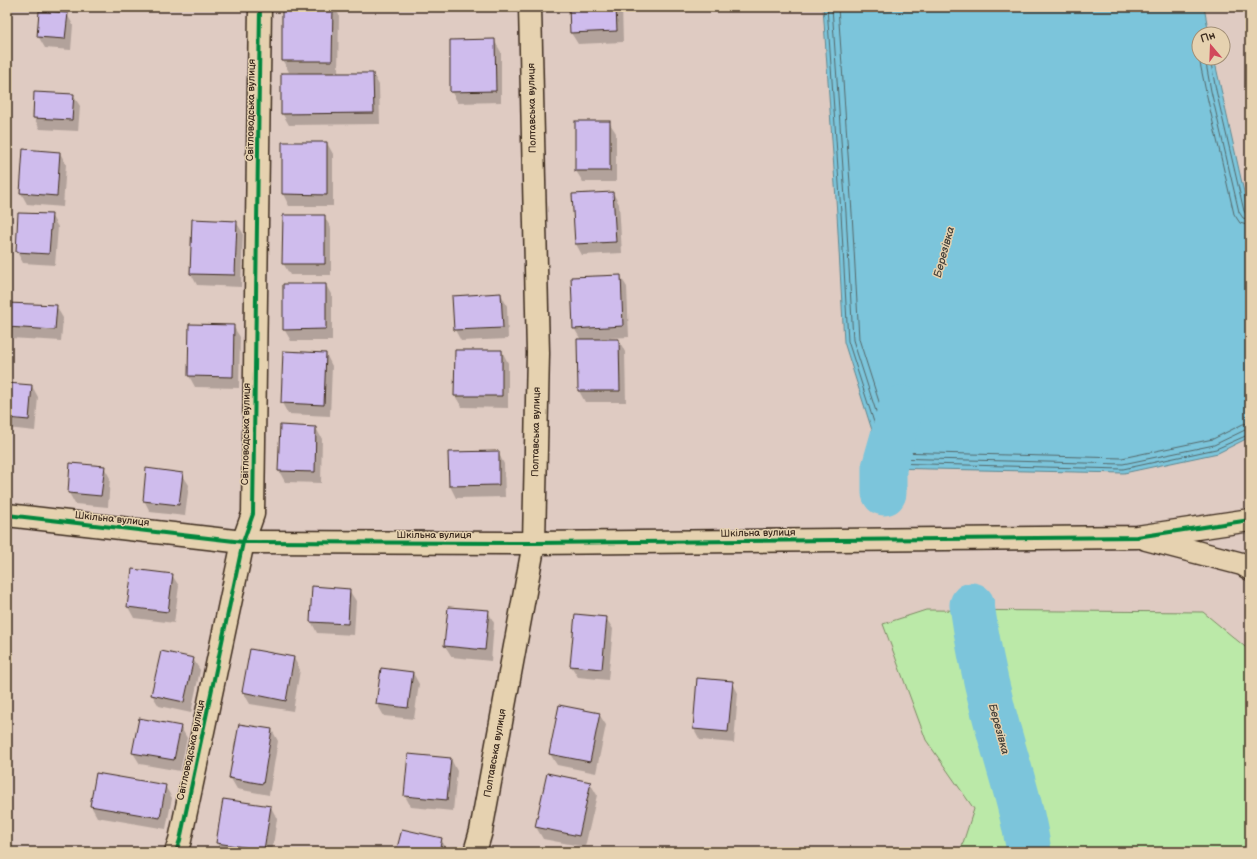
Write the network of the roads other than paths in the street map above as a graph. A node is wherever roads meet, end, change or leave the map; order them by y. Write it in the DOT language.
graph roads {
  1 [pos="260,7"];
  2 [pos="530,7"];
  3 [pos="7,515"];
  4 [pos="1250,520"];
  5 [pos="1137,537"];
  6 [pos="243,542"];
  7 [pos="534,543"];
  8 [pos="1250,569"];
  9 [pos="176,852"];
  10 [pos="475,852"];
  1 -- 6 [label="street, Світловодська вулиця"];
  2 -- 7 [label="street, Полтавська вулиця"];
  3 -- 6 [label="street, Шкільна вулиця"];
  4 -- 5 [label="street"];
  5 -- 7 [label="street, Шкільна вулиця"];
  5 -- 8 [label="street"];
  6 -- 7 [label="street, Шкільна вулиця"];
  6 -- 9 [label="street, Світловодська вулиця"];
  7 -- 10 [label="street, Полтавська вулиця"];
}
